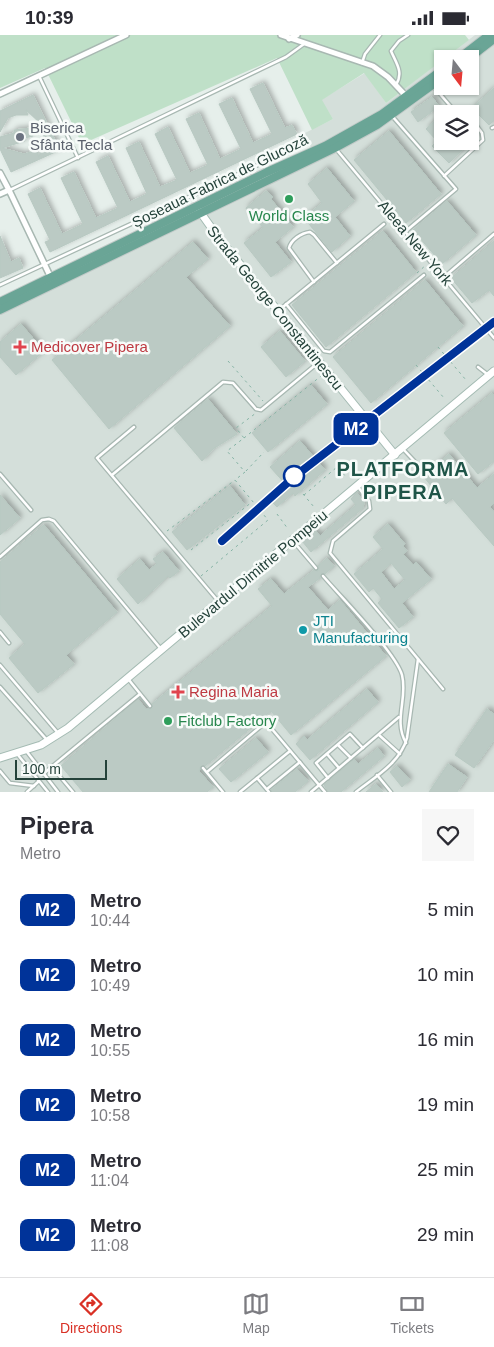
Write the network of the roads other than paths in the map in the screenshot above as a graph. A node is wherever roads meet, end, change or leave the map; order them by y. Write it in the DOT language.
graph roads {
  1 [pos="126,35"];
  2 [pos="281,35"];
  3 [pos="297,35"];
  4 [pos="380,35"];
  5 [pos="408,35"];
  6 [pos="489,35"];
  7 [pos="289,39"];
  8 [pos="494,39"];
  9 [pos="304,44"];
  10 [pos="470,50"];
  11 [pos="479,51"];
  12 [pos="362,63"];
  13 [pos="39,76"];
  14 [pos="434,76"];
  15 [pos="396,85"];
  16 [pos="432,85"];
  17 [pos="0,94"];
  18 [pos="406,96"];
  19 [pos="449,105"];
  20 [pos="391,115"];
  21 [pos="479,129"];
  22 [pos="303,144"];
  23 [pos="479,144"];
  24 [pos="335,148"];
  25 [pos="472,150"];
  26 [pos="78,158"];
  27 [pos="0,173"];
  28 [pos="444,175"];
  29 [pos="9,190"];
  30 [pos="0,194"];
  31 [pos="196,206"];
  32 [pos="201,214"];
  33 [pos="384,224"];
  34 [pos="406,232"];
  35 [pos="494,235"];
  36 [pos="337,263"];
  37 [pos="45,266"];
  38 [pos="424,275"];
  39 [pos="444,277"];
  40 [pos="51,278"];
  41 [pos="314,282"];
  42 [pos="0,285"];
  43 [pos="0,302"];
  44 [pos="286,304"];
  45 [pos="0,310"];
  46 [pos="278,311"];
  47 [pos="494,338"];
  48 [pos="318,362"];
  49 [pos="480,366"];
  50 [pos="491,373"];
  51 [pos="134,427"];
  52 [pos="402,448"];
  53 [pos="394,455"];
  54 [pos="419,466"];
  55 [pos="0,474"];
  56 [pos="112,475"];
  57 [pos="357,486"];
  58 [pos="30,510"];
  59 [pos="293,541"];
  60 [pos="0,557"];
  61 [pos="316,568"];
  62 [pos="323,575"];
  63 [pos="219,602"];
  64 [pos="0,632"];
  65 [pos="9,643"];
  66 [pos="162,650"];
  67 [pos="418,659"];
  68 [pos="0,665"];
  69 [pos="128,679"];
  70 [pos="0,687"];
  71 [pos="443,689"];
  72 [pos="140,694"];
  73 [pos="150,706"];
  74 [pos="400,716"];
  75 [pos="379,734"];
  76 [pos="59,735"];
  77 [pos="48,741"];
  78 [pos="406,743"];
  79 [pos="338,745"];
  80 [pos="363,748"];
  81 [pos="26,751"];
  82 [pos="290,751"];
  83 [pos="17,753"];
  84 [pos="326,754"];
  85 [pos="400,754"];
  86 [pos="0,757"];
  87 [pos="351,759"];
  88 [pos="300,762"];
  89 [pos="203,768"];
  90 [pos="339,768"];
  91 [pos="0,771"];
  92 [pos="206,772"];
  93 [pos="58,773"];
  94 [pos="43,774"];
  95 [pos="377,775"];
  96 [pos="257,778"];
  97 [pos="328,778"];
  98 [pos="39,781"];
  99 [pos="34,785"];
  100 [pos="319,785"];
  101 [pos="268,791"];
  102 [pos="27,792"];
  103 [pos="48,792"];
  104 [pos="58,792"];
  105 [pos="73,792"];
  106 [pos="222,792"];
  107 [pos="240,792"];
  108 [pos="311,792"];
  109 [pos="325,792"];
  110 [pos="356,792"];
  111 [pos="391,792"];
  1 -- 13 [label="street"];
  2 -- 7 [label="street"];
  3 -- 7 [label="street"];
  4 -- 12 [label="lane"];
  5 -- 15 [label="lane"];
  6 -- 10 [label="main road"];
  7 -- 9 [label="street"];
  8 -- 11 [label="main road"];
  9 -- 12 [label="street"];
  9 -- 26 [label="lane"];
  12 -- 15 [label="street"];
  13 -- 17 [label="street"];
  13 -- 26 [label="lane"];
  14 -- 18 [label="main road, Șoseaua Fabrica de Glucoză"];
  15 -- 18 [label="street"];
  16 -- 19 [label="lane"];
  16 -- 20 [label="main road, Șoseaua Fabrica de Glucoză"];
  18 -- 31 [label="main road, Șoseaua Fabrica de Glucoză"];
  20 -- 24 [label="main road, Șoseaua Fabrica de Glucoză"];
  20 -- 28 [label="lane"];
  21 -- 23 [label="lane"];
  22 -- 37 [label="lane"];
  24 -- 32 [label="main road, Șoseaua Fabrica de Glucoză"];
  24 -- 34 [label="lane, Aleea New York"];
  25 -- 28 [label="lane"];
  26 -- 29 [label="lane"];
  27 -- 29 [label="street"];
  28 -- 34 [label="lane"];
  29 -- 30 [label="street"];
  29 -- 37 [label="street"];
  31 -- 32 [label="street, Strada George Constantinescu"];
  31 -- 40 [label="main road, Șoseaua Fabrica de Glucoză"];
  32 -- 45 [label="main road, Șoseaua Fabrica de Glucoză"];
  32 -- 46 [label="street, Strada George Constantinescu"];
  33 -- 36 [label="lane"];
  34 -- 39 [label="lane, Aleea New York"];
  35 -- 39 [label="lane"];
  36 -- 41 [label="lane"];
  36 -- 41 [label="lane"];
  37 -- 40 [label="street"];
  37 -- 42 [label="lane"];
  38 -- 44 [label="lane"];
  39 -- 47 [label="lane, Aleea New York"];
  40 -- 43 [label="main road, Șoseaua Fabrica de Glucoză"];
  41 -- 44 [label="lane"];
  44 -- 46 [label="lane"];
  46 -- 48 [label="street, Strada George Constantinescu"];
  48 -- 53 [label="street, Strada George Constantinescu"];
  48 -- 56 [label="lane"];
  49 -- 50 [label="lane"];
  50 -- 52 [label="street, Bulevardul Dimitrie Pompeiu"];
  51 -- 56 [label="lane"];
  52 -- 53 [label="street, Bulevardul Dimitrie Pompeiu"];
  52 -- 54 [label="lane"];
  53 -- 57 [label="street, Bulevardul Dimitrie Pompeiu"];
  55 -- 58 [label="lane"];
  56 -- 63 [label="lane"];
  57 -- 59 [label="street, Bulevardul Dimitrie Pompeiu"];
  57 -- 67 [label="lane"];
  59 -- 61 [label="lane"];
  59 -- 63 [label="street, Bulevardul Dimitrie Pompeiu"];
  60 -- 66 [label="lane"];
  62 -- 74 [label="lane"];
  63 -- 66 [label="street, Bulevardul Dimitrie Pompeiu"];
  64 -- 65 [label="lane"];
  66 -- 69 [label="street, Bulevardul Dimitrie Pompeiu"];
  67 -- 71 [label="lane"];
  67 -- 78 [label="lane"];
  68 -- 76 [label="lane"];
  69 -- 72 [label="lane"];
  69 -- 76 [label="street, Bulevardul Dimitrie Pompeiu"];
  70 -- 77 [label="lane"];
  72 -- 73 [label="lane"];
  72 -- 94 [label="lane"];
  74 -- 75 [label="lane"];
  74 -- 78 [label="lane"];
  75 -- 80 [label="lane"];
  75 -- 85 [label="lane"];
  76 -- 77 [label="street, Bulevardul Dimitrie Pompeiu"];
  77 -- 81 [label="street, Bulevardul Dimitrie Pompeiu"];
  78 -- 85 [label="lane"];
  79 -- 80 [label="lane"];
  79 -- 84 [label="lane"];
  79 -- 87 [label="lane"];
  80 -- 87 [label="lane"];
  81 -- 83 [label="street, Bulevardul Dimitrie Pompeiu"];
  81 -- 94 [label="lane"];
  82 -- 88 [label="lane"];
  82 -- 92 [label="lane"];
  82 -- 96 [label="lane"];
  83 -- 86 [label="street, Bulevardul Dimitrie Pompeiu"];
  83 -- 98 [label="lane"];
  84 -- 90 [label="lane"];
  84 -- 97 [label="lane"];
  85 -- 95 [label="lane"];
  87 -- 90 [label="lane"];
  88 -- 100 [label="lane"];
  88 -- 101 [label="lane"];
  89 -- 92 [label="lane"];
  90 -- 97 [label="lane"];
  91 -- 99 [label="lane"];
  92 -- 106 [label="lane"];
  93 -- 105 [label="lane"];
  94 -- 104 [label="lane"];
  95 -- 110 [label="lane"];
  95 -- 111 [label="lane"];
  96 -- 101 [label="lane"];
  96 -- 107 [label="lane"];
  97 -- 100 [label="lane"];
  98 -- 99 [label="lane"];
  98 -- 103 [label="lane"];
  99 -- 102 [label="lane"];
  100 -- 108 [label="lane"];
  100 -- 109 [label="lane"];
}
